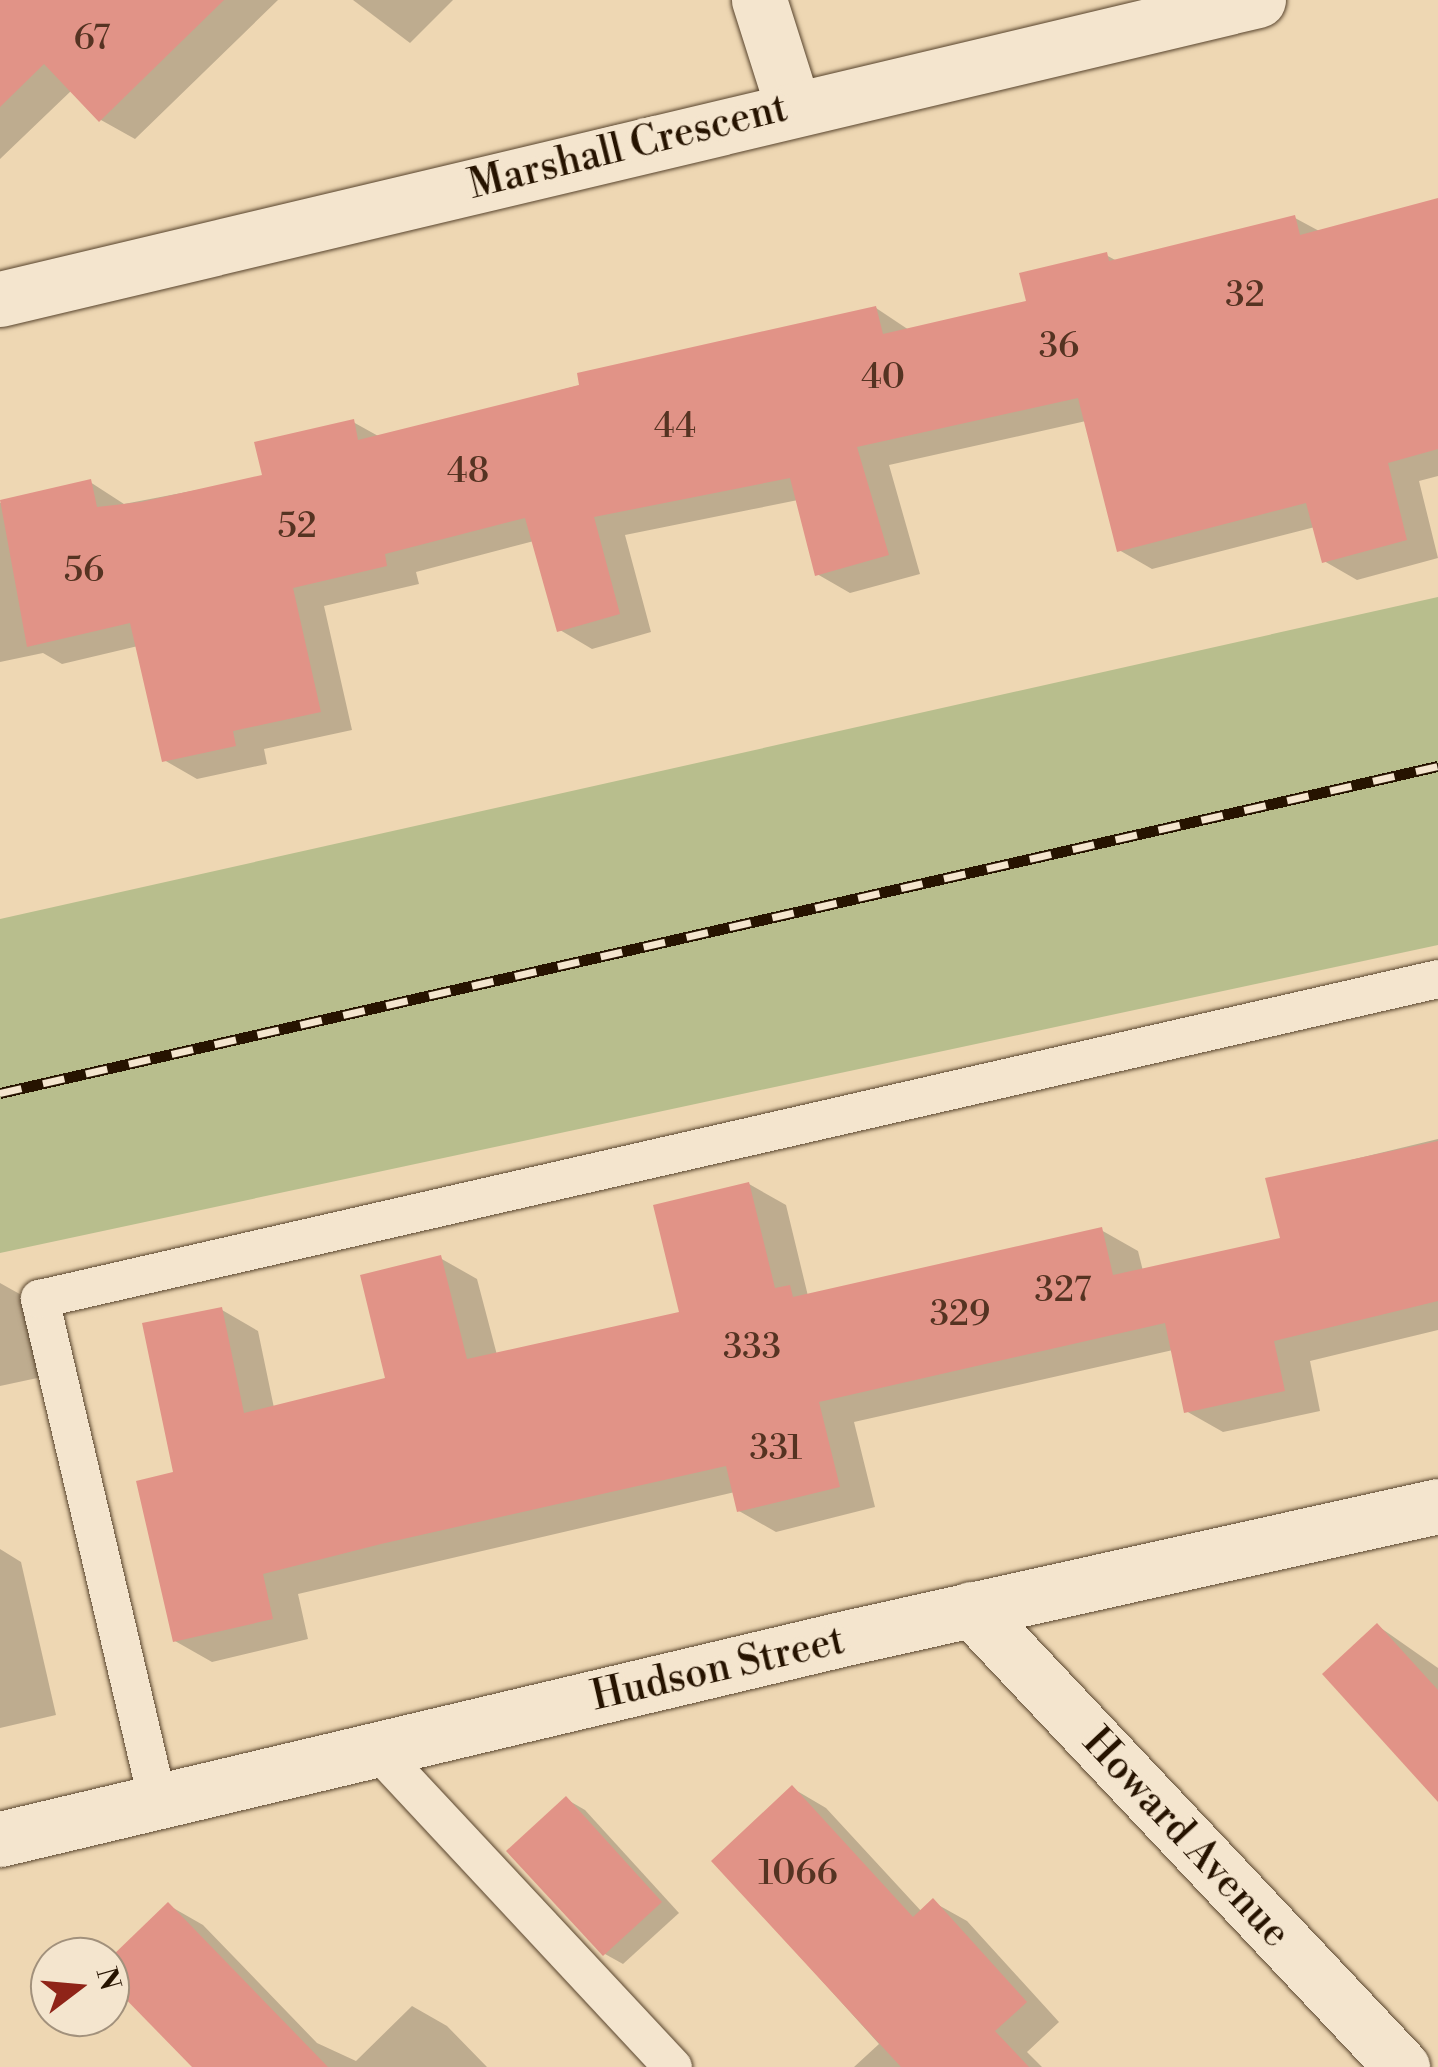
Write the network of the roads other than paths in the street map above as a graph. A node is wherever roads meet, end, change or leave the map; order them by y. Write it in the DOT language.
graph roads {
  1 [pos="758,0"];
  2 [pos="1258,0"];
  3 [pos="793,107"];
  4 [pos="0,299"];
  5 [pos="1438,978"];
  6 [pos="1438,1506"];
  7 [pos="971,1610"];
  8 [pos="376,1750"];
  9 [pos="157,1798"];
  10 [pos="0,1839"];
  11 [pos="673,2067"];
  12 [pos="1402,2067"];
  1 -- 3 [label="street"];
  2 -- 3 [label="street, Marshall Crescent"];
  3 -- 4 [label="street, Marshall Crescent"];
  5 -- 9 [label="lane"];
  6 -- 7 [label="street, Hudson Street"];
  7 -- 8 [label="street, Hudson Street"];
  7 -- 12 [label="street, Howard Avenue"];
  8 -- 9 [label="street, Hudson Street"];
  8 -- 11 [label="lane"];
  9 -- 10 [label="street, Hudson Street"];
}
